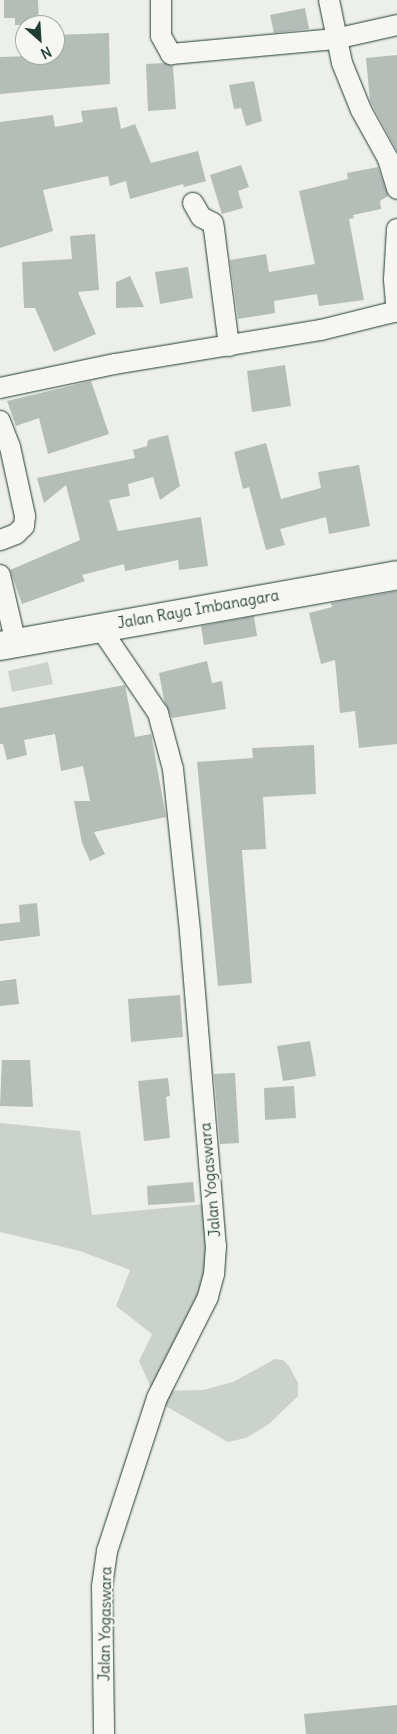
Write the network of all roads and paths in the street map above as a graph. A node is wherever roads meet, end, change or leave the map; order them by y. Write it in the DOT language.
graph roads {
  1 [pos="161,0"];
  2 [pos="329,0"];
  3 [pos="397,25"];
  4 [pos="335,40"];
  5 [pos="397,189"];
  6 [pos="193,203"];
  7 [pos="397,229"];
  8 [pos="397,312"];
  9 [pos="229,346"];
  10 [pos="0,388"];
  11 [pos="0,421"];
  12 [pos="0,540"];
  13 [pos="0,575"];
  14 [pos="397,575"];
  15 [pos="99,626"];
  16 [pos="8,645"];
  17 [pos="104,1734"];
  1 -- 4 [label="street"];
  2 -- 4 [label="street"];
  3 -- 4 [label="street"];
  4 -- 5 [label="street"];
  6 -- 9 [label="street"];
  7 -- 8 [label="street"];
  8 -- 9 [label="street"];
  9 -- 10 [label="street"];
  11 -- 12 [label="street"];
  13 -- 16 [label="street"];
  14 -- 15 [label="highway, Jalan Raya Imbanagara"];
  15 -- 16 [label="highway, Jalan Raya Imbanagara"];
  15 -- 17 [label="street, Jalan Yogaswara"];
}
